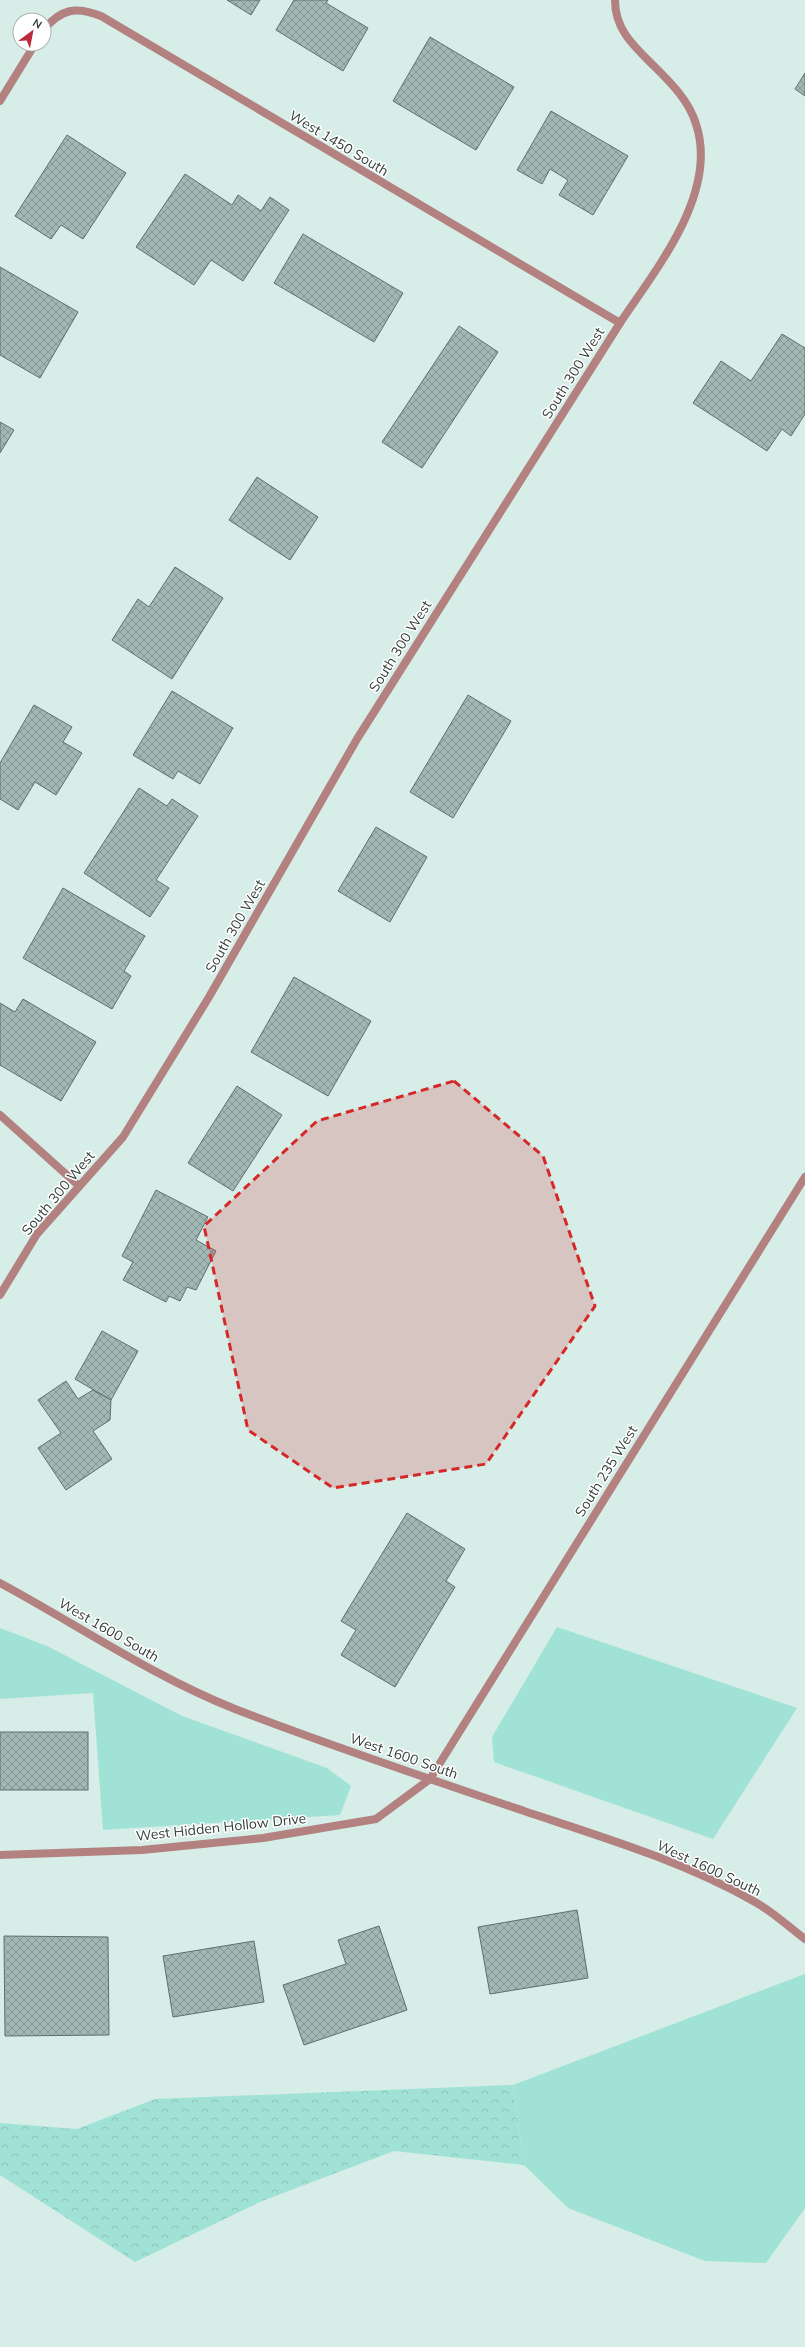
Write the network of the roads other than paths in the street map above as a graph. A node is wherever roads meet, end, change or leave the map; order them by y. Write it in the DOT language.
graph roads {
  1 [pos="615,0"];
  2 [pos="52,20"];
  3 [pos="30,52"];
  4 [pos="0,101"];
  5 [pos="620,323"];
  6 [pos="0,1115"];
  7 [pos="805,1177"];
  8 [pos="78,1185"];
  9 [pos="0,1295"];
  10 [pos="0,1583"];
  11 [pos="430,1779"];
  12 [pos="0,1855"];
  13 [pos="805,1940"];
  1 -- 5 [label="street, South 300 West"];
  2 -- 5 [label="street, West 1450 South"];
  3 -- 4 [label="street"];
  5 -- 8 [label="street, South 300 West"];
  6 -- 8 [label="street"];
  7 -- 11 [label="street, South 235 West"];
  8 -- 9 [label="street, South 300 West"];
  10 -- 11 [label="street, West 1600 South"];
  11 -- 12 [label="street, West Hidden Hollow Drive"];
  11 -- 13 [label="street, West 1600 South"];
}
